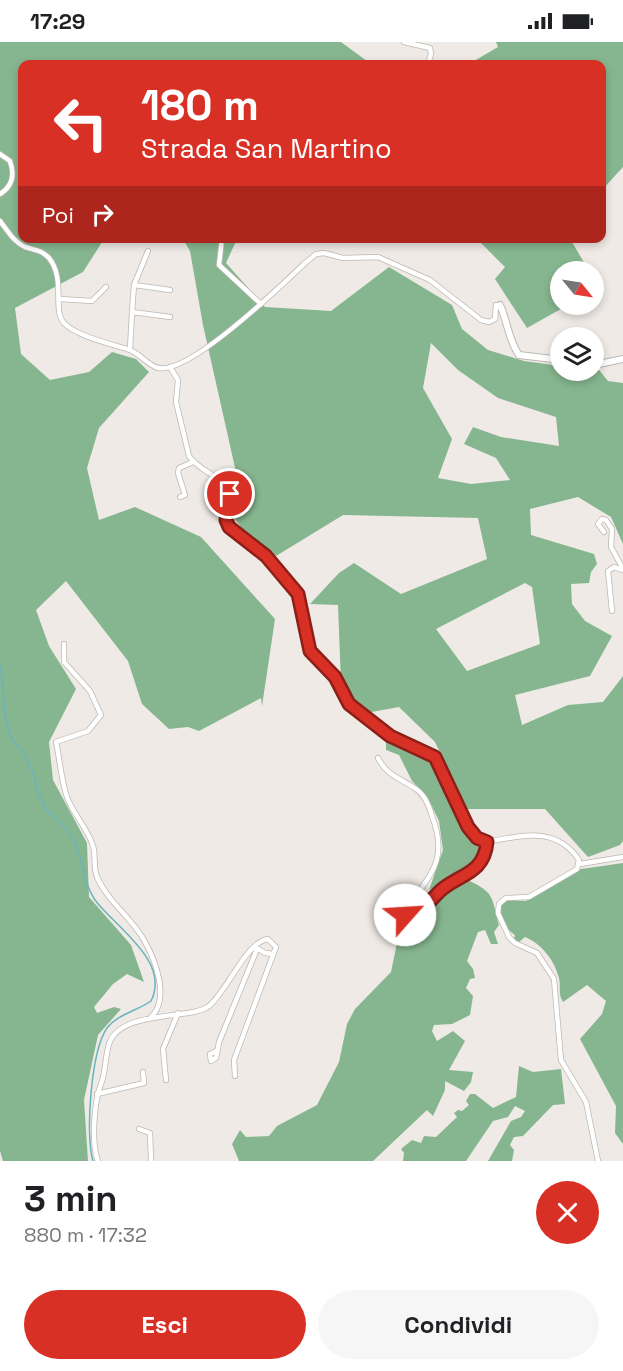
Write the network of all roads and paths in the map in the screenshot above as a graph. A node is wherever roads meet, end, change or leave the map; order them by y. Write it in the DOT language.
graph roads {
  1 [pos="404,42"];
  2 [pos="429,60"];
  3 [pos="0,154"];
  4 [pos="0,194"];
  5 [pos="0,221"];
  6 [pos="18,243"];
  7 [pos="19,243"];
  8 [pos="221,243"];
  9 [pos="148,251"];
  10 [pos="134,285"];
  11 [pos="106,286"];
  12 [pos="170,290"];
  13 [pos="60,299"];
  14 [pos="261,304"];
  15 [pos="501,306"];
  16 [pos="132,312"];
  17 [pos="170,317"];
  18 [pos="130,349"];
  19 [pos="550,359"];
  20 [pos="623,359"];
  21 [pos="604,362"];
  22 [pos="170,367"];
  23 [pos="193,462"];
  24 [pos="180,497"];
  25 [pos="604,532"];
  26 [pos="623,570"];
  27 [pos="612,611"];
  28 [pos="64,645"];
  29 [pos="378,758"];
  30 [pos="487,842"];
  31 [pos="623,857"];
  32 [pos="580,864"];
  33 [pos="255,947"];
  34 [pos="273,954"];
  35 [pos="178,1013"];
  36 [pos="150,1017"];
  37 [pos="216,1051"];
  38 [pos="143,1072"];
  39 [pos="235,1076"];
  40 [pos="166,1080"];
  41 [pos="97,1094"];
  42 [pos="140,1128"];
  43 [pos="98,1161"];
  44 [pos="151,1161"];
  45 [pos="598,1161"];
  1 -- 2 [label="street"];
  3 -- 4 [label="street"];
  5 -- 6 [label="street"];
  7 -- 13 [label="street"];
  8 -- 14 [label="street"];
  9 -- 10 [label="street"];
  10 -- 12 [label="street"];
  10 -- 16 [label="street"];
  11 -- 13 [label="street"];
  13 -- 18 [label="street"];
  14 -- 15 [label="street"];
  14 -- 22 [label="street"];
  15 -- 19 [label="street"];
  16 -- 17 [label="street"];
  16 -- 18 [label="street"];
  18 -- 22 [label="street"];
  20 -- 21 [label="street"];
  22 -- 23 [label="street"];
  23 -- 24 [label="street"];
  23 -- 30 [label="street"];
  25 -- 26 [label="street"];
  26 -- 27 [label="street"];
  28 -- 36 [label="street"];
  29 -- 30 [label="street"];
  30 -- 32 [label="street"];
  31 -- 32 [label="street"];
  32 -- 45 [label="street"];
  33 -- 34 [label="street"];
  33 -- 34 [label="street"];
  33 -- 35 [label="street"];
  33 -- 37 [label="street"];
  34 -- 39 [label="street"];
  35 -- 36 [label="street"];
  35 -- 40 [label="street"];
  36 -- 41 [label="street"];
  38 -- 41 [label="street"];
  41 -- 43 [label="street"];
  42 -- 44 [label="street"];
}
